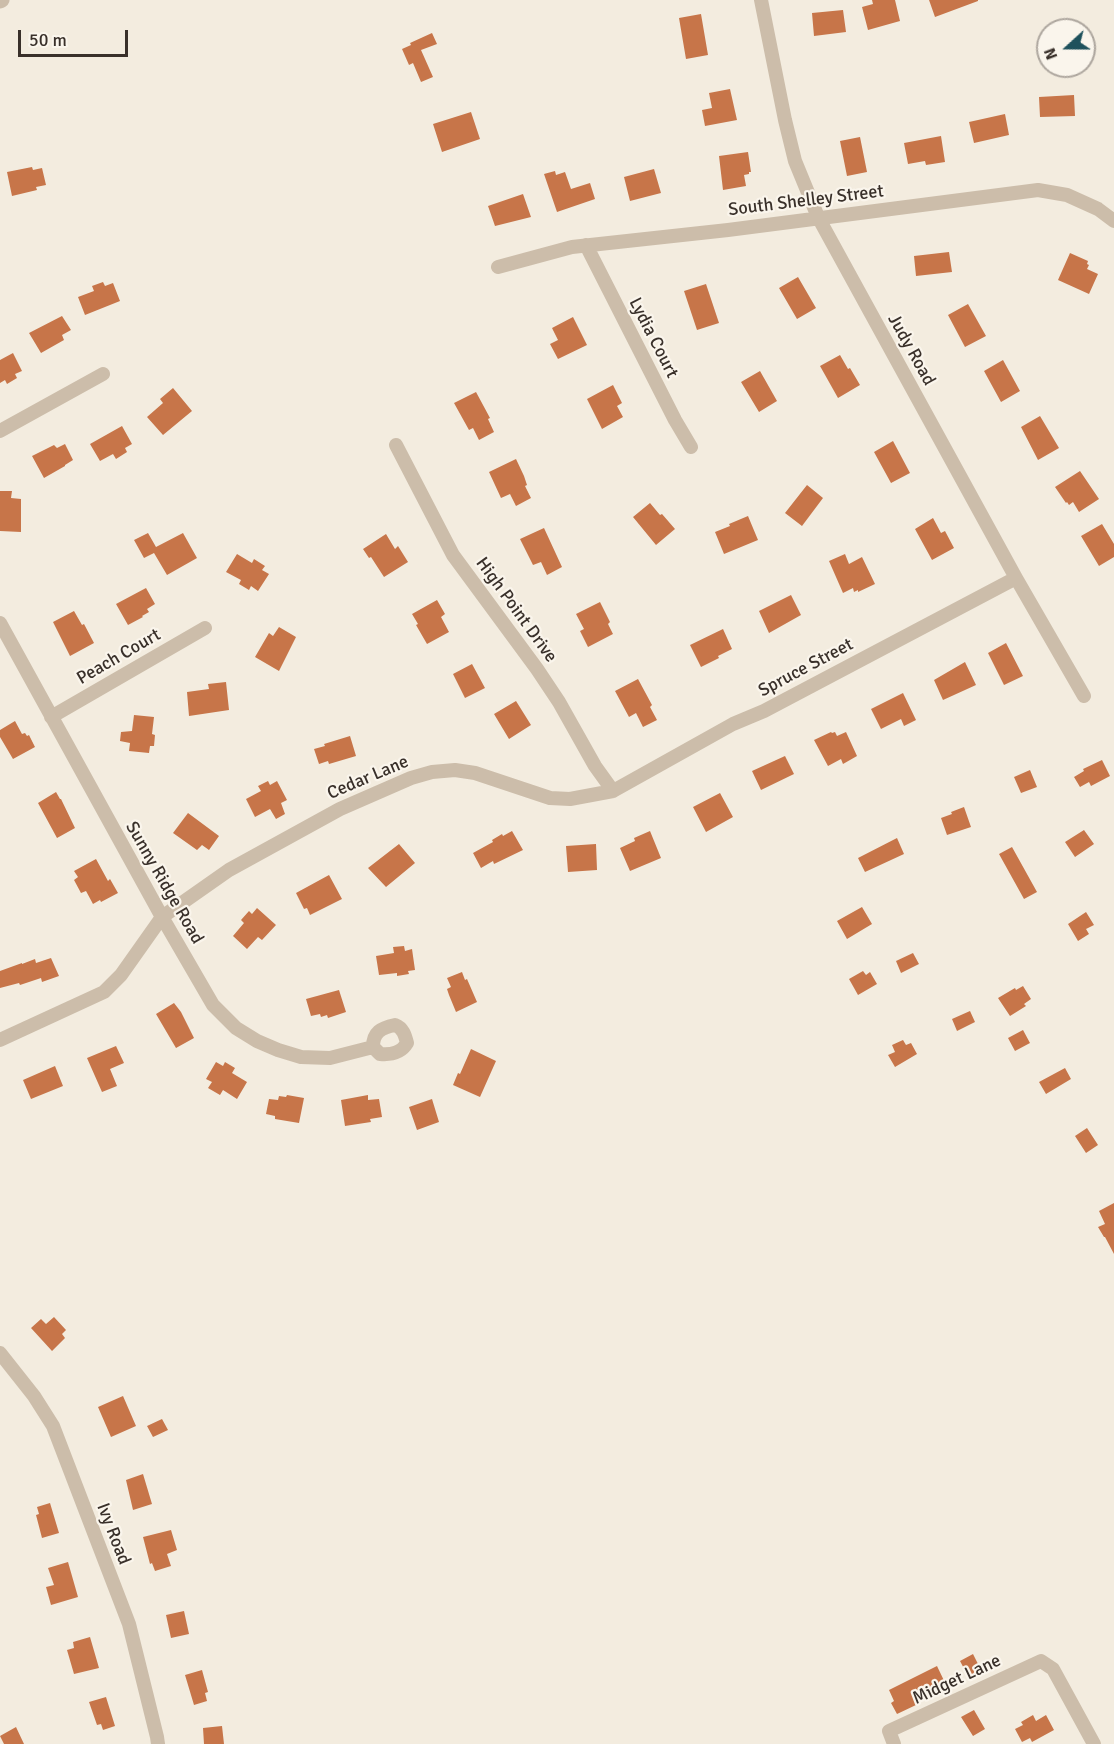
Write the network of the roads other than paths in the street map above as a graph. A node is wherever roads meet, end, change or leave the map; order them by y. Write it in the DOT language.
graph roads {
  1 [pos="761,0"];
  2 [pos="818,217"];
  3 [pos="1114,221"];
  4 [pos="585,245"];
  5 [pos="498,267"];
  6 [pos="103,374"];
  7 [pos="0,430"];
  8 [pos="396,446"];
  9 [pos="691,447"];
  10 [pos="1016,578"];
  11 [pos="0,624"];
  12 [pos="205,628"];
  13 [pos="1084,696"];
  14 [pos="51,717"];
  15 [pos="613,791"];
  16 [pos="162,917"];
  17 [pos="0,1040"];
  18 [pos="372,1047"];
  19 [pos="1,1355"];
  20 [pos="891,1738"];
  21 [pos="158,1744"];
  22 [pos="1094,1744"];
  1 -- 2 [label="street, Judy Road"];
  2 -- 3 [label="street, South Shelley Street"];
  2 -- 4 [label="street, South Shelley Street"];
  2 -- 10 [label="street, Judy Road"];
  4 -- 5 [label="street, South Shelley Street"];
  4 -- 9 [label="street, Lydia Court"];
  6 -- 7 [label="street"];
  8 -- 15 [label="street, High Point Drive"];
  10 -- 13 [label="street, Judy Road"];
  10 -- 15 [label="street, Spruce Street"];
  11 -- 14 [label="street, Sunny Ridge Road"];
  12 -- 14 [label="street, Peach Court"];
  14 -- 16 [label="street, Sunny Ridge Road"];
  15 -- 16 [label="street, Cedar Lane"];
  16 -- 17 [label="street"];
  16 -- 18 [label="street, Sunny Ridge Road"];
  19 -- 21 [label="street, Ivy Road"];
  20 -- 22 [label="street, Midget Lane"];
}
